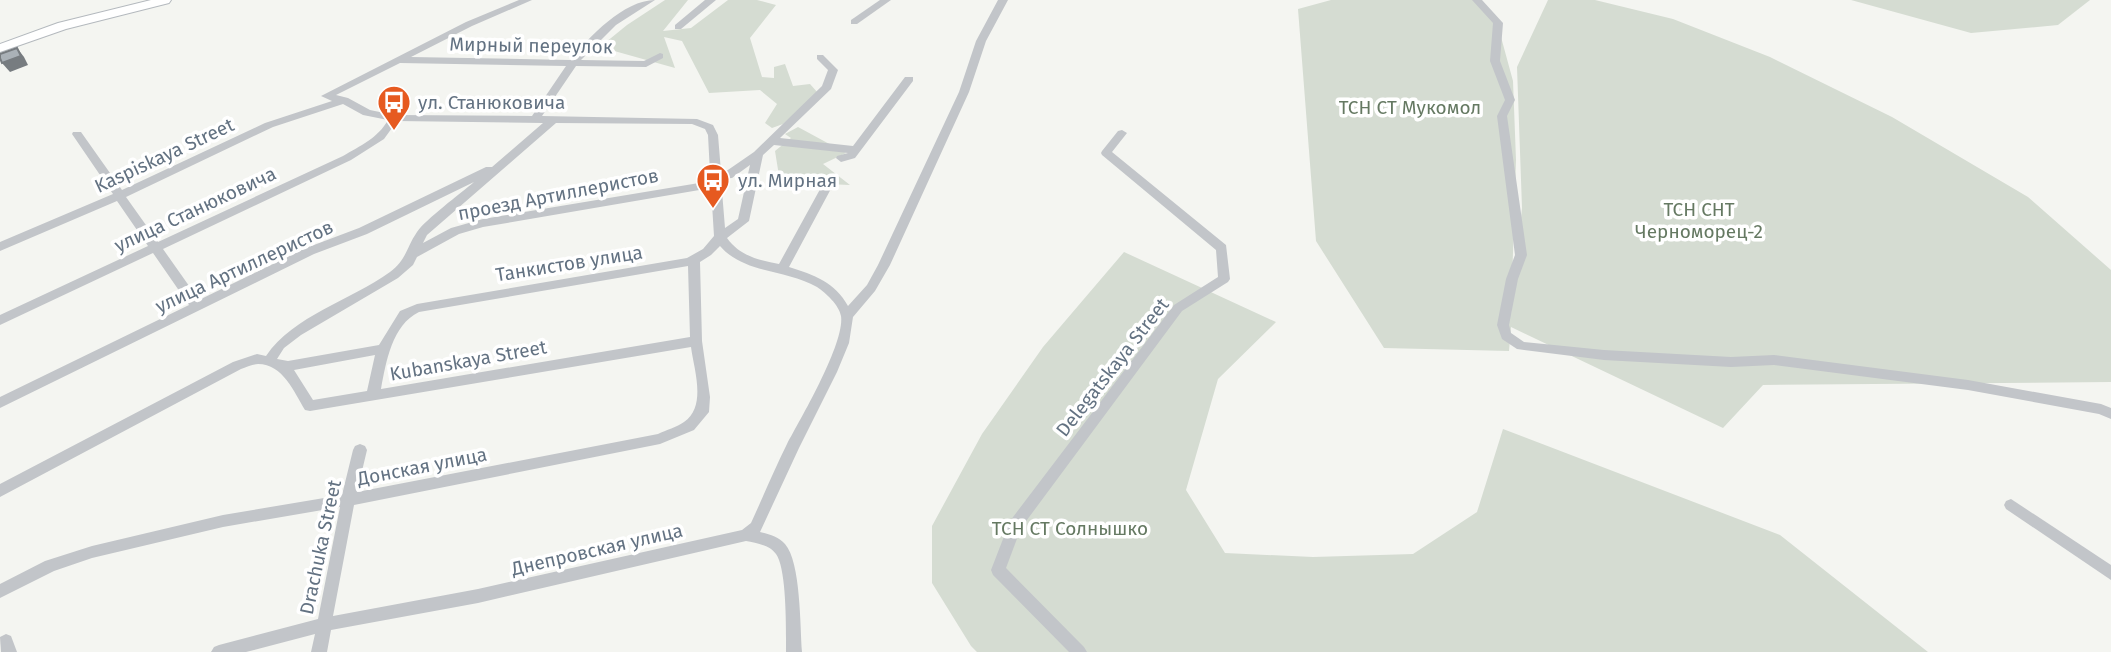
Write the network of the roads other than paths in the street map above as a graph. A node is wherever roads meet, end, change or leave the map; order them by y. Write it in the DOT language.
graph roads {
  1 [pos="165,0"];
  2 [pos="527,0"];
  3 [pos="650,0"];
  4 [pos="711,0"];
  5 [pos="886,0"];
  6 [pos="1003,0"];
  7 [pos="1477,0"];
  8 [pos="854,22"];
  9 [pos="678,27"];
  10 [pos="0,48"];
  11 [pos="660,56"];
  12 [pos="820,57"];
  13 [pos="400,60"];
  14 [pos="570,63"];
  15 [pos="909,79"];
  16 [pos="344,100"];
  17 [pos="394,118"];
  18 [pos="536,118"];
  19 [pos="553,120"];
  20 [pos="1122,133"];
  21 [pos="77,134"];
  22 [pos="773,141"];
  23 [pos="854,149"];
  24 [pos="758,155"];
  25 [pos="841,158"];
  26 [pos="503,164"];
  27 [pos="714,180"];
  28 [pos="828,185"];
  29 [pos="121,195"];
  30 [pos="720,237"];
  31 [pos="157,246"];
  32 [pos="0,247"];
  33 [pos="413,254"];
  34 [pos="694,260"];
  35 [pos="782,269"];
  36 [pos="195,306"];
  37 [pos="847,316"];
  38 [pos="0,320"];
  39 [pos="696,341"];
  40 [pos="383,349"];
  41 [pos="269,361"];
  42 [pos="373,396"];
  43 [pos="0,403"];
  44 [pos="2111,414"];
  45 [pos="360,450"];
  46 [pos="0,491"];
  47 [pos="348,500"];
  48 [pos="2011,505"];
  49 [pos="746,535"];
  50 [pos="2111,573"];
  51 [pos="0,591"];
  52 [pos="323,625"];
  53 [pos="219,652"];
  54 [pos="319,652"];
  55 [pos="794,652"];
  56 [pos="1079,652"];
  1 -- 10 [label="main road"];
  2 -- 13 [label="street"];
  3 -- 14 [label="street"];
  4 -- 9 [label="street"];
  5 -- 8 [label="street"];
  6 -- 37 [label="street"];
  7 -- 44 [label="street"];
  11 -- 14 [label="street, Мирный переулок"];
  12 -- 22 [label="street, проезд Артиллеристов"];
  13 -- 14 [label="street, Мирный переулок"];
  13 -- 16 [label="street"];
  14 -- 18 [label="street"];
  15 -- 23 [label="street"];
  16 -- 17 [label="street"];
  16 -- 29 [label="street, Kaspiskaya Street"];
  17 -- 18 [label="street"];
  17 -- 31 [label="street, улица Станюковича"];
  18 -- 19 [label="street"];
  19 -- 26 [label="street"];
  19 -- 27 [label="street"];
  20 -- 56 [label="street, Delegatskaya Street"];
  21 -- 29 [label="street"];
  22 -- 23 [label="street"];
  22 -- 24 [label="street, проезд Артиллеристов"];
  23 -- 25 [label="street"];
  24 -- 27 [label="street, проезд Артиллеристов"];
  24 -- 30 [label="street"];
  26 -- 33 [label="street"];
  26 -- 36 [label="street, улица Артиллеристов"];
  27 -- 30 [label="street"];
  27 -- 33 [label="street, проезд Артиллеристов"];
  28 -- 35 [label="street"];
  29 -- 31 [label="street"];
  29 -- 32 [label="street, Kaspiskaya Street"];
  30 -- 34 [label="street"];
  30 -- 35 [label="street"];
  31 -- 36 [label="street"];
  31 -- 38 [label="street, улица Станюковича"];
  33 -- 41 [label="street"];
  34 -- 39 [label="street, Донская улица"];
  34 -- 40 [label="street, Танкистов улица"];
  35 -- 37 [label="street"];
  36 -- 43 [label="street, улица Артиллеристов"];
  37 -- 49 [label="street"];
  39 -- 42 [label="street, Kubanskaya Street"];
  39 -- 47 [label="street, Донская улица"];
  40 -- 41 [label="street"];
  40 -- 42 [label="street"];
  41 -- 42 [label="street, Kubanskaya Street"];
  41 -- 46 [label="street"];
  45 -- 47 [label="street, Drachuka Street"];
  47 -- 51 [label="street, Донская улица"];
  47 -- 52 [label="street, Drachuka Street"];
  48 -- 50 [label="street"];
  49 -- 52 [label="street, Днепровская улица"];
  49 -- 55 [label="street"];
  52 -- 53 [label="street, Днепровская улица"];
  52 -- 54 [label="street, Drachuka Street"];
}
